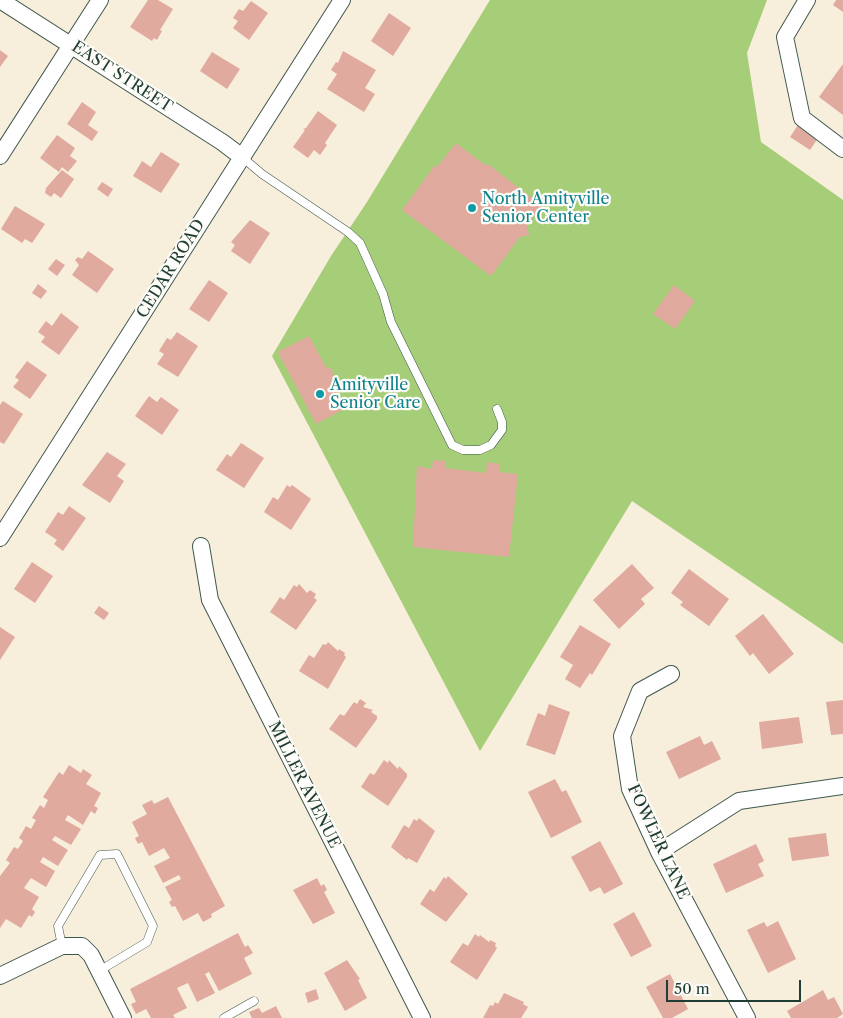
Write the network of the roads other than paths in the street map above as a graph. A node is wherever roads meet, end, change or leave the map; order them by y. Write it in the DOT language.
graph roads {
  1 [pos="0,0"];
  2 [pos="100,0"];
  3 [pos="342,0"];
  4 [pos="807,0"];
  5 [pos="71,45"];
  6 [pos="843,148"];
  7 [pos="0,156"];
  8 [pos="242,157"];
  9 [pos="497,409"];
  10 [pos="0,538"];
  11 [pos="201,546"];
  12 [pos="671,674"];
  13 [pos="843,786"];
  14 [pos="660,852"];
  15 [pos="62,946"];
  16 [pos="99,971"];
  17 [pos="0,976"];
  18 [pos="254,1002"];
  19 [pos="123,1018"];
  20 [pos="224,1018"];
  21 [pos="422,1018"];
  22 [pos="747,1018"];
  1 -- 5 [label="street, EAST STREET"];
  2 -- 5 [label="street"];
  3 -- 8 [label="street, CEDAR ROAD"];
  4 -- 6 [label="street"];
  5 -- 7 [label="street"];
  5 -- 8 [label="street, EAST STREET"];
  8 -- 9 [label="lane"];
  8 -- 10 [label="street, CEDAR ROAD"];
  11 -- 21 [label="street, MILLER AVENUE"];
  12 -- 14 [label="street, FOWLER LANE"];
  13 -- 14 [label="street"];
  14 -- 22 [label="street, FOWLER LANE"];
  15 -- 16 [label="street"];
  15 -- 16 [label="lane"];
  15 -- 17 [label="street"];
  16 -- 19 [label="street"];
  18 -- 20 [label="lane"];
}
